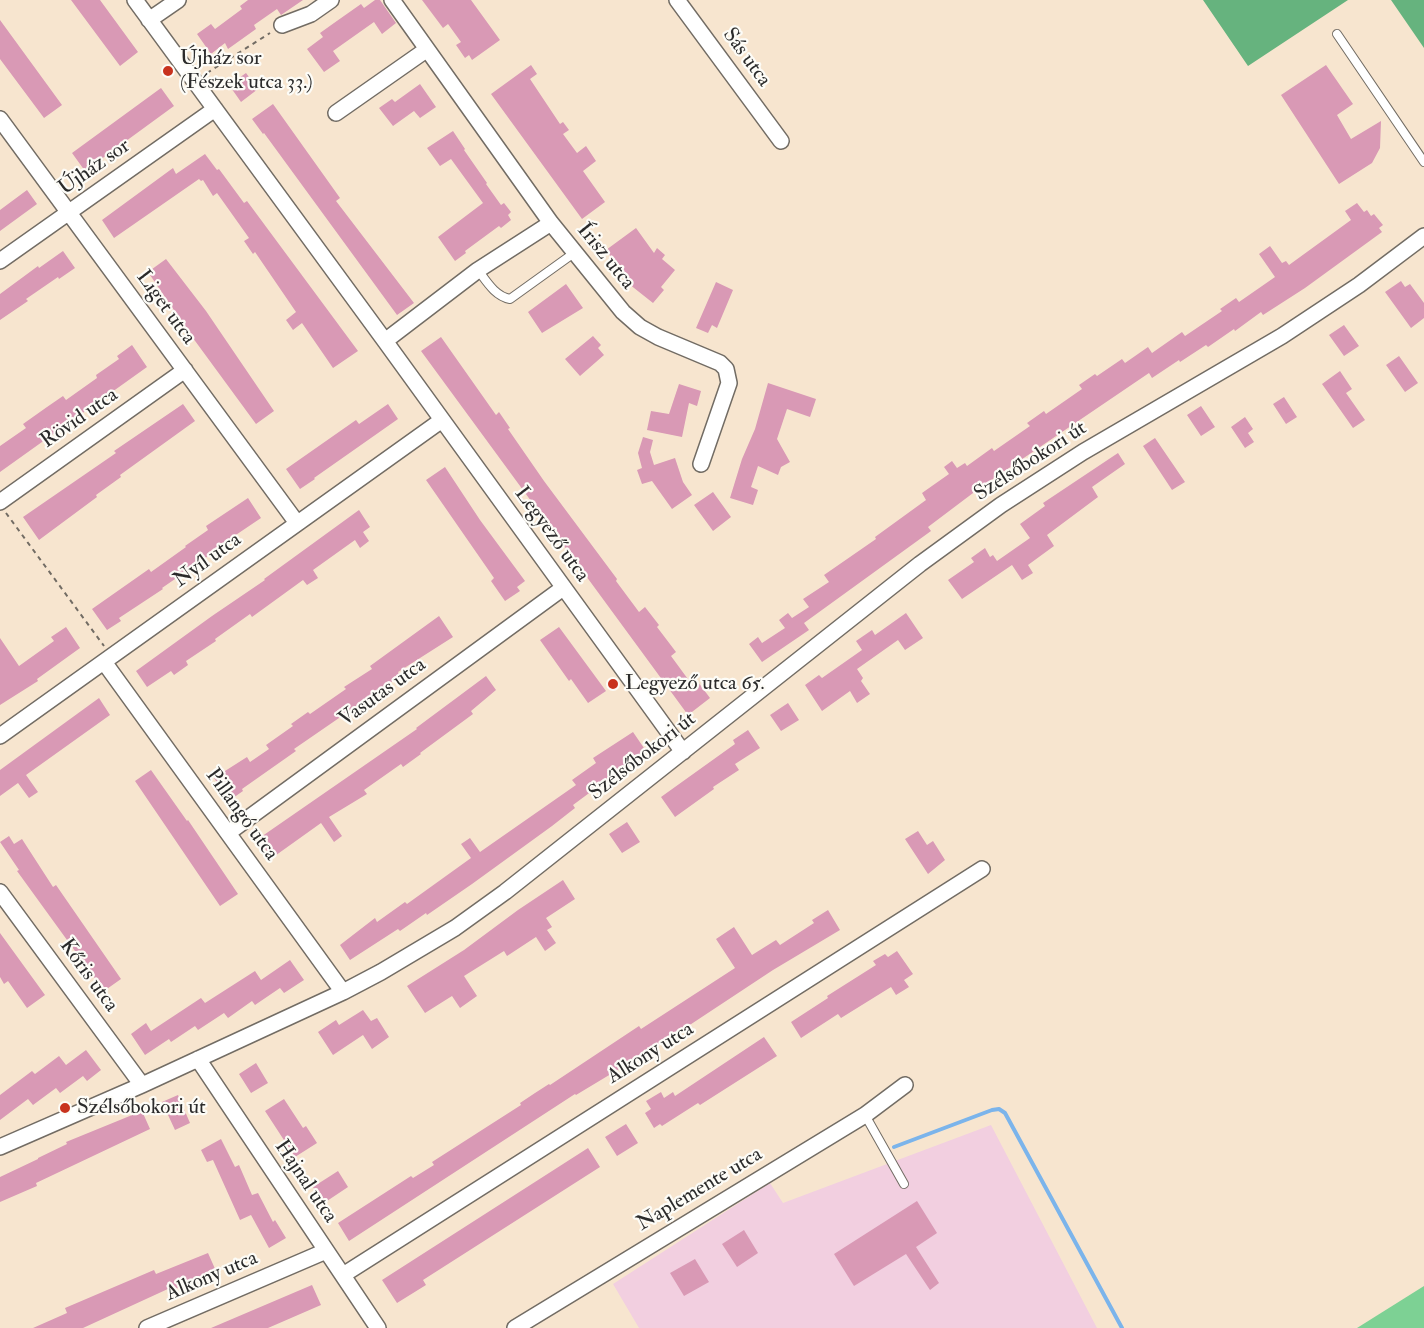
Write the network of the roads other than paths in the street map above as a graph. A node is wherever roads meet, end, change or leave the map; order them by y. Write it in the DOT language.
graph roads {
  1 [pos="135,0"];
  2 [pos="178,0"];
  3 [pos="331,0"];
  4 [pos="392,0"];
  5 [pos="677,0"];
  6 [pos="149,20"];
  7 [pos="282,25"];
  8 [pos="1337,34"];
  9 [pos="426,50"];
  10 [pos="214,110"];
  11 [pos="336,113"];
  12 [pos="0,118"];
  13 [pos="781,141"];
  14 [pos="1424,162"];
  15 [pos="70,212"];
  16 [pos="551,223"];
  17 [pos="1424,236"];
  18 [pos="574,253"];
  19 [pos="0,261"];
  20 [pos="478,270"];
  21 [pos="385,341"];
  22 [pos="185,370"];
  23 [pos="442,420"];
  24 [pos="701,464"];
  25 [pos="0,504"];
  26 [pos="297,522"];
  27 [pos="563,588"];
  28 [pos="104,662"];
  29 [pos="0,736"];
  30 [pos="683,752"];
  31 [pos="228,833"];
  32 [pos="982,869"];
  33 [pos="0,892"];
  34 [pos="343,992"];
  35 [pos="198,1059"];
  36 [pos="142,1085"];
  37 [pos="905,1085"];
  38 [pos="864,1115"];
  39 [pos="0,1147"];
  40 [pos="904,1184"];
  41 [pos="326,1251"];
  42 [pos="343,1275"];
  43 [pos="147,1328"];
  44 [pos="378,1328"];
  45 [pos="514,1328"];
  1 -- 6 [label="street, Legyező utca"];
  2 -- 6 [label="street"];
  3 -- 7 [label="street"];
  4 -- 9 [label="street, Írisz utca"];
  5 -- 13 [label="street, Sás utca"];
  6 -- 10 [label="street, Legyező utca"];
  8 -- 14 [label="lane"];
  9 -- 11 [label="street"];
  9 -- 16 [label="street, Írisz utca"];
  10 -- 15 [label="street, Újház sor"];
  10 -- 21 [label="street, Legyező utca"];
  12 -- 15 [label="street, Liget utca"];
  15 -- 19 [label="street, Újház sor"];
  15 -- 22 [label="street, Liget utca"];
  16 -- 18 [label="street, Írisz utca"];
  16 -- 20 [label="street"];
  17 -- 30 [label="street, Szélsőbokori út"];
  18 -- 20 [label="lane"];
  18 -- 24 [label="street, Írisz utca"];
  20 -- 21 [label="street"];
  21 -- 23 [label="street, Legyező utca"];
  22 -- 25 [label="street, Rövid utca"];
  22 -- 26 [label="street, Liget utca"];
  23 -- 26 [label="street, Nyíl utca"];
  23 -- 27 [label="street, Legyező utca"];
  26 -- 28 [label="street, Nyíl utca"];
  27 -- 30 [label="street, Legyező utca"];
  27 -- 31 [label="street, Vasutas utca"];
  28 -- 29 [label="street, Nyíl utca"];
  28 -- 31 [label="street, Pillangó utca"];
  30 -- 34 [label="street, Szélsőbokori út"];
  31 -- 34 [label="street, Pillangó utca"];
  32 -- 42 [label="street, Alkony utca"];
  33 -- 36 [label="street, Kőris utca"];
  34 -- 35 [label="street, Szélsőbokori út"];
  35 -- 36 [label="street, Szélsőbokori út"];
  35 -- 41 [label="street, Hajnal utca"];
  36 -- 39 [label="street, Szélsőbokori út"];
  37 -- 38 [label="street, Naplemente utca"];
  38 -- 40 [label="lane"];
  38 -- 45 [label="street, Naplemente utca"];
  41 -- 42 [label="street, Hajnal utca"];
  41 -- 43 [label="street, Alkony utca"];
  42 -- 44 [label="street, Hajnal utca"];
}
